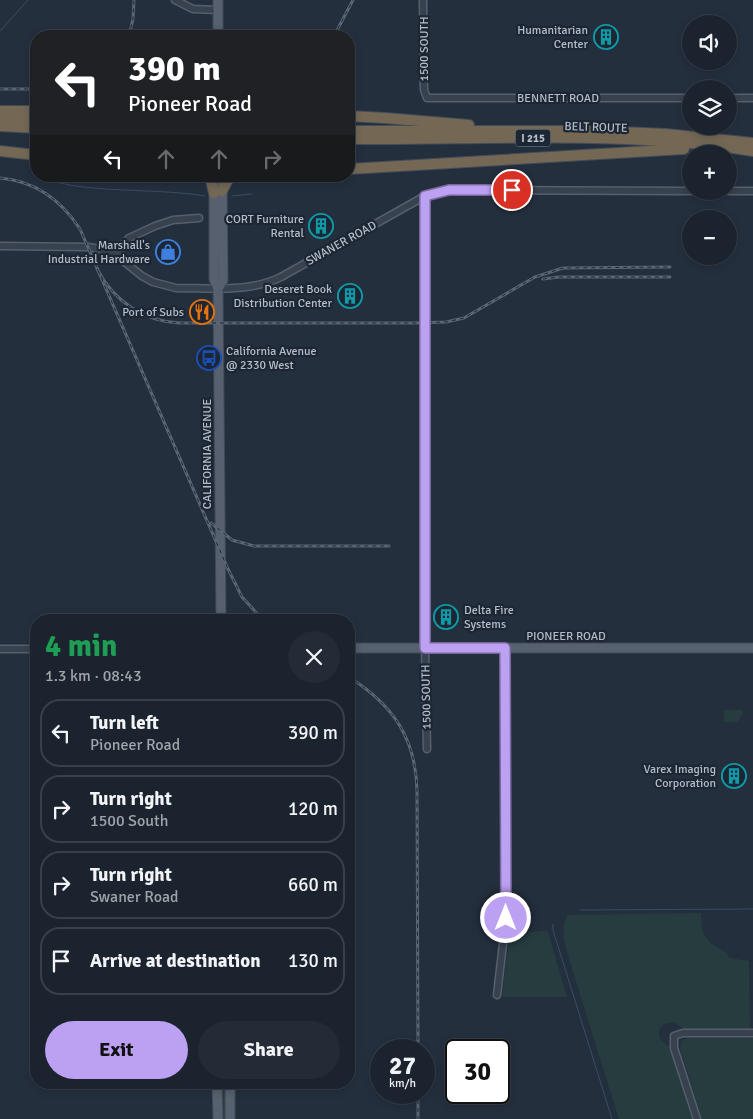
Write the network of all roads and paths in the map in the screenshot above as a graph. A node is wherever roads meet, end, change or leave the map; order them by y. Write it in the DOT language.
graph roads {
  1 [pos="175,0"];
  2 [pos="218,0"];
  3 [pos="424,0"];
  4 [pos="218,10"];
  5 [pos="218,30"];
  6 [pos="426,97"];
  7 [pos="682,98"];
  8 [pos="737,98"];
  9 [pos="753,98"];
  10 [pos="0,111"];
  11 [pos="30,111"];
  12 [pos="355,116"];
  13 [pos="0,119"];
  14 [pos="30,120"];
  15 [pos="0,126"];
  16 [pos="30,128"];
  17 [pos="520,130"];
  18 [pos="355,131"];
  19 [pos="355,139"];
  20 [pos="753,143"];
  21 [pos="696,145"];
  22 [pos="682,149"];
  23 [pos="737,149"];
  24 [pos="0,151"];
  25 [pos="753,151"];
  26 [pos="30,154"];
  27 [pos="355,169"];
  28 [pos="213,182"];
  29 [pos="216,182"];
  30 [pos="220,182"];
  31 [pos="226,182"];
  32 [pos="682,191"];
  33 [pos="737,191"];
  34 [pos="753,191"];
  35 [pos="218,192"];
  36 [pos="425,196"];
  37 [pos="199,218"];
  38 [pos="0,246"];
  39 [pos="117,256"];
  40 [pos="218,289"];
  41 [pos="222,614"];
  42 [pos="355,648"];
  43 [pos="425,648"];
  44 [pos="505,648"];
  45 [pos="753,648"];
  46 [pos="0,649"];
  47 [pos="30,649"];
  48 [pos="427,749"];
  49 [pos="497,995"];
  50 [pos="753,1033"];
  51 [pos="218,1089"];
  52 [pos="230,1089"];
  53 [pos="218,1119"];
  54 [pos="230,1119"];
  55 [pos="697,1119"];
  1 -- 4 [label="street"];
  2 -- 4 [label="main road"];
  3 -- 6 [label="street, 1500 SOUTH"];
  4 -- 5 [label="main road"];
  6 -- 7 [label="street, BENNETT ROAD"];
  8 -- 9 [label="street"];
  10 -- 11 [label="highway"];
  12 -- 17 [label="highway"];
  13 -- 14 [label="highway"];
  15 -- 16 [label="highway"];
  17 -- 18 [label="highway, BELT ROUTE / I 215"];
  17 -- 20 [label="highway, BELT ROUTE / I 215"];
  19 -- 21 [label="highway, BELT ROUTE / I 215"];
  22 -- 27 [label="highway"];
  23 -- 25 [label="highway, BELT ROUTE / I 215"];
  24 -- 26 [label="highway"];
  28 -- 35 [label="highway"];
  29 -- 35 [label="main road, CALIFORNIA AVENUE"];
  30 -- 35 [label="main road, CALIFORNIA AVENUE"];
  31 -- 35 [label="highway"];
  32 -- 36 [label="street, SWANER ROAD"];
  33 -- 34 [label="street"];
  35 -- 40 [label="main road, CALIFORNIA AVENUE"];
  36 -- 40 [label="street, SWANER ROAD"];
  36 -- 43 [label="street, 1500 SOUTH"];
  37 -- 39 [label="street"];
  38 -- 39 [label="street, SWANER ROAD"];
  39 -- 40 [label="street, SWANER ROAD"];
  40 -- 41 [label="main road, CALIFORNIA AVENUE"];
  42 -- 43 [label="main road, PIONEER ROAD"];
  43 -- 44 [label="main road, PIONEER ROAD"];
  43 -- 48 [label="street, 1500 SOUTH"];
  44 -- 45 [label="main road, PIONEER ROAD"];
  44 -- 49 [label="street"];
  46 -- 47 [label="street"];
  50 -- 55 [label="street"];
  51 -- 53 [label="main road"];
  52 -- 54 [label="main road"];
}
